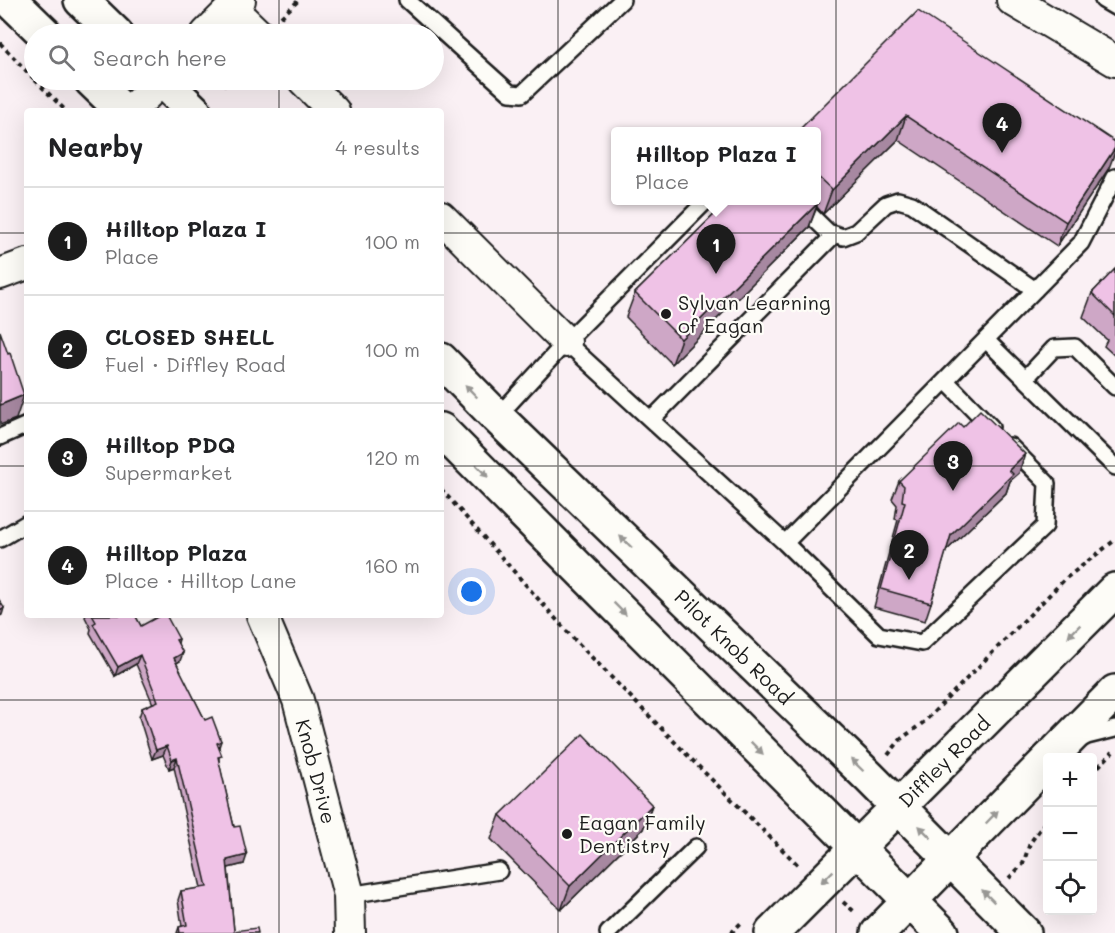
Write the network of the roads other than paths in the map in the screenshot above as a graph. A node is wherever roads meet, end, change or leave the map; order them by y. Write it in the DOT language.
graph roads {
  1 [pos="10,0"];
  2 [pos="81,0"];
  3 [pos="406,0"];
  4 [pos="622,0"];
  5 [pos="1012,0"];
  6 [pos="1103,0"];
  7 [pos="236,4"];
  8 [pos="1115,7"];
  9 [pos="35,24"];
  10 [pos="106,24"];
  11 [pos="216,24"];
  12 [pos="251,24"];
  13 [pos="433,24"];
  14 [pos="444,34"];
  15 [pos="1115,60"];
  16 [pos="101,90"];
  17 [pos="152,90"];
  18 [pos="172,90"];
  19 [pos="313,90"];
  20 [pos="120,108"];
  21 [pos="133,108"];
  22 [pos="191,108"];
  23 [pos="331,108"];
  24 [pos="1115,177"];
  25 [pos="702,205"];
  26 [pos="799,205"];
  27 [pos="444,220"];
  28 [pos="835,234"];
  29 [pos="24,265"];
  30 [pos="0,274"];
  31 [pos="1035,290"];
  32 [pos="986,340"];
  33 [pos="566,342"];
  34 [pos="444,363"];
  35 [pos="1025,379"];
  36 [pos="946,381"];
  37 [pos="1115,387"];
  38 [pos="497,417"];
  39 [pos="651,420"];
  40 [pos="24,426"];
  41 [pos="444,433"];
  42 [pos="0,437"];
  43 [pos="1115,467"];
  44 [pos="24,525"];
  45 [pos="0,539"];
  46 [pos="785,543"];
  47 [pos="1115,590"];
  48 [pos="263,618"];
  49 [pos="1115,692"];
  50 [pos="1115,729"];
  51 [pos="1054,753"];
  52 [pos="1058,753"];
  53 [pos="1043,764"];
  54 [pos="898,806"];
  55 [pos="696,847"];
  56 [pos="857,848"];
  57 [pos="951,858"];
  58 [pos="499,871"];
  59 [pos="349,894"];
  60 [pos="910,901"];
  61 [pos="760,925"];
  62 [pos="878,932"];
  63 [pos="350,933"];
  64 [pos="608,933"];
  65 [pos="942,933"];
  66 [pos="1024,933"];
  1 -- 9 [label="main road"];
  2 -- 10 [label="main road"];
  3 -- 13 [label="lane"];
  4 -- 14 [label="lane"];
  5 -- 15 [label="street"];
  6 -- 8 [label="lane"];
  7 -- 11 [label="street"];
  7 -- 12 [label="street"];
  16 -- 20 [label="main road"];
  17 -- 21 [label="street"];
  18 -- 22 [label="main road"];
  19 -- 23 [label="street"];
  24 -- 31 [label="lane"];
  25 -- 33 [label="lane"];
  26 -- 28 [label="lane"];
  27 -- 33 [label="street"];
  28 -- 31 [label="lane"];
  28 -- 39 [label="lane"];
  29 -- 30 [label="street"];
  31 -- 32 [label="lane"];
  32 -- 35 [label="lane"];
  32 -- 36 [label="lane"];
  33 -- 38 [label="lane"];
  33 -- 39 [label="lane"];
  38 -- 34 [label="main road, Pilot Knob Road, one-way"];
  35 -- 37 [label="lane"];
  35 -- 43 [label="lane"];
  36 -- 46 [label="lane"];
  36 -- 46 [label="lane"];
  54 -- 38 [label="main road, Pilot Knob Road, one-way"];
  39 -- 46 [label="lane"];
  40 -- 42 [label="lane"];
  41 -- 56 [label="main road, one-way"];
  44 -- 45 [label="lane"];
  47 -- 54 [label="main road, Diffley Road, one-way"];
  48 -- 59 [label="street, Knob Drive"];
  49 -- 51 [label="main road"];
  50 -- 52 [label="lane"];
  57 -- 53 [label="main road, one-way"];
  54 -- 56 [label="main road, Diffley Road"];
  57 -- 54 [label="main road, Pilot Knob Road, one-way"];
  55 -- 64 [label="lane"];
  56 -- 60 [label="main road"];
  56 -- 61 [label="main road, Diffley Road, one-way"];
  57 -- 60 [label="main road"];
  66 -- 57 [label="main road, Pilot Knob Road, one-way"];
  58 -- 59 [label="lane"];
  59 -- 63 [label="street, Knob Drive"];
  60 -- 62 [label="main road"];
  60 -- 65 [label="main road"];
}
